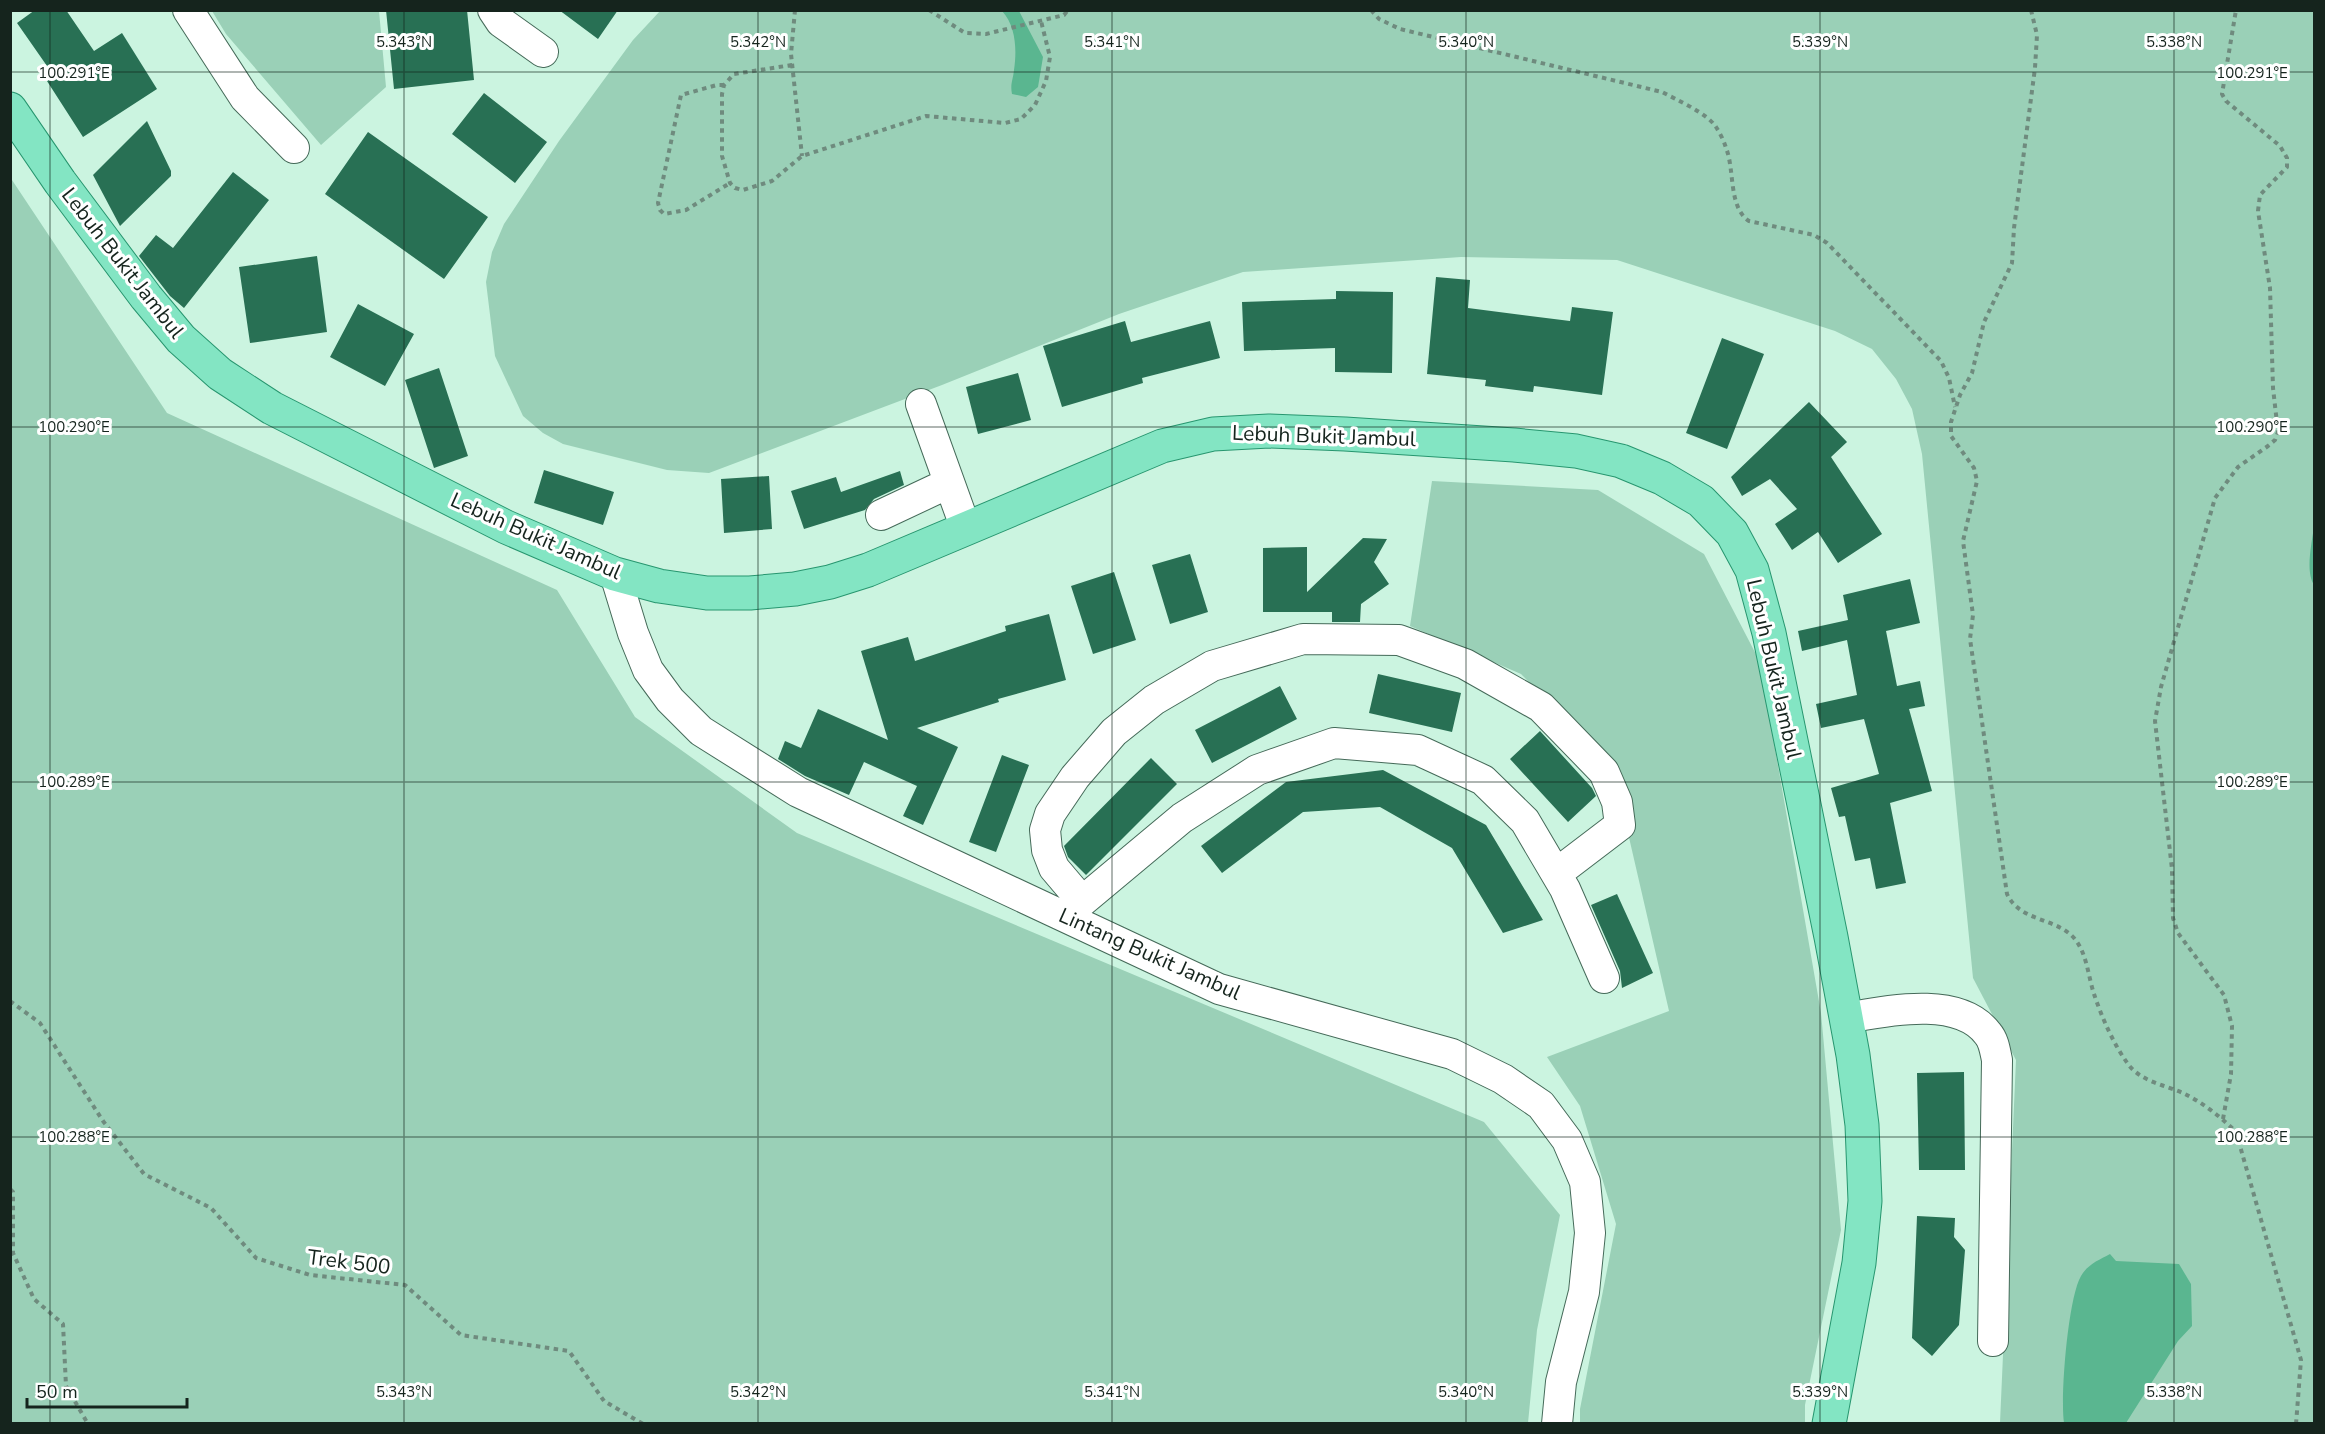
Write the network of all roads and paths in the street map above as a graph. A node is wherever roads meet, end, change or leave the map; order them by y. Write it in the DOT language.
graph roads {
  1 [pos="188,10"];
  2 [pos="493,10"];
  3 [pos="795,10"];
  4 [pos="928,10"];
  5 [pos="1068,10"];
  6 [pos="1371,10"];
  7 [pos="2031,10"];
  8 [pos="2236,10"];
  9 [pos="1041,21"];
  10 [pos="543,52"];
  11 [pos="792,64"];
  12 [pos="724,85"];
  13 [pos="10,110"];
  14 [pos="294,148"];
  15 [pos="802,156"];
  16 [pos="730,183"];
  17 [pos="921,404"];
  18 [pos="1955,407"];
  19 [pos="949,483"];
  20 [pos="881,514"];
  21 [pos="966,529"];
  22 [pos="615,574"];
  23 [pos="1557,873"];
  24 [pos="1073,908"];
  25 [pos="1604,978"];
  26 [pos="10,1001"];
  27 [pos="1846,1018"];
  28 [pos="2223,1119"];
  29 [pos="10,1189"];
  30 [pos="1993,1341"];
  31 [pos="88,1424"];
  32 [pos="643,1424"];
  33 [pos="1557,1424"];
  34 [pos="1829,1424"];
  35 [pos="2296,1424"];
  1 -- 14 [label="street"];
  2 -- 10 [label="street"];
  3 -- 11 [label="path"];
  4 -- 9 [label="path"];
  5 -- 9 [label="path"];
  6 -- 18 [label="path"];
  7 -- 18 [label="path"];
  8 -- 28 [label="path"];
  9 -- 15 [label="path"];
  11 -- 12 [label="path"];
  11 -- 15 [label="path"];
  12 -- 16 [label="path"];
  12 -- 16 [label="path"];
  13 -- 22 [label="main road, Lebuh Bukit Jambul"];
  15 -- 16 [label="path"];
  17 -- 19 [label="street"];
  18 -- 28 [label="path"];
  19 -- 20 [label="street"];
  19 -- 21 [label="street"];
  21 -- 22 [label="main road, Lebuh Bukit Jambul"];
  21 -- 27 [label="main road, Lebuh Bukit Jambul"];
  22 -- 24 [label="street, Lintang Bukit Jambul"];
  23 -- 24 [label="street"];
  23 -- 24 [label="street"];
  23 -- 25 [label="street"];
  24 -- 33 [label="street, Lintang Bukit Jambul"];
  26 -- 32 [label="path, Trek 500"];
  27 -- 30 [label="street"];
  27 -- 34 [label="main road, Lebuh Bukit Jambul"];
  28 -- 35 [label="path"];
  29 -- 31 [label="path"];
}
